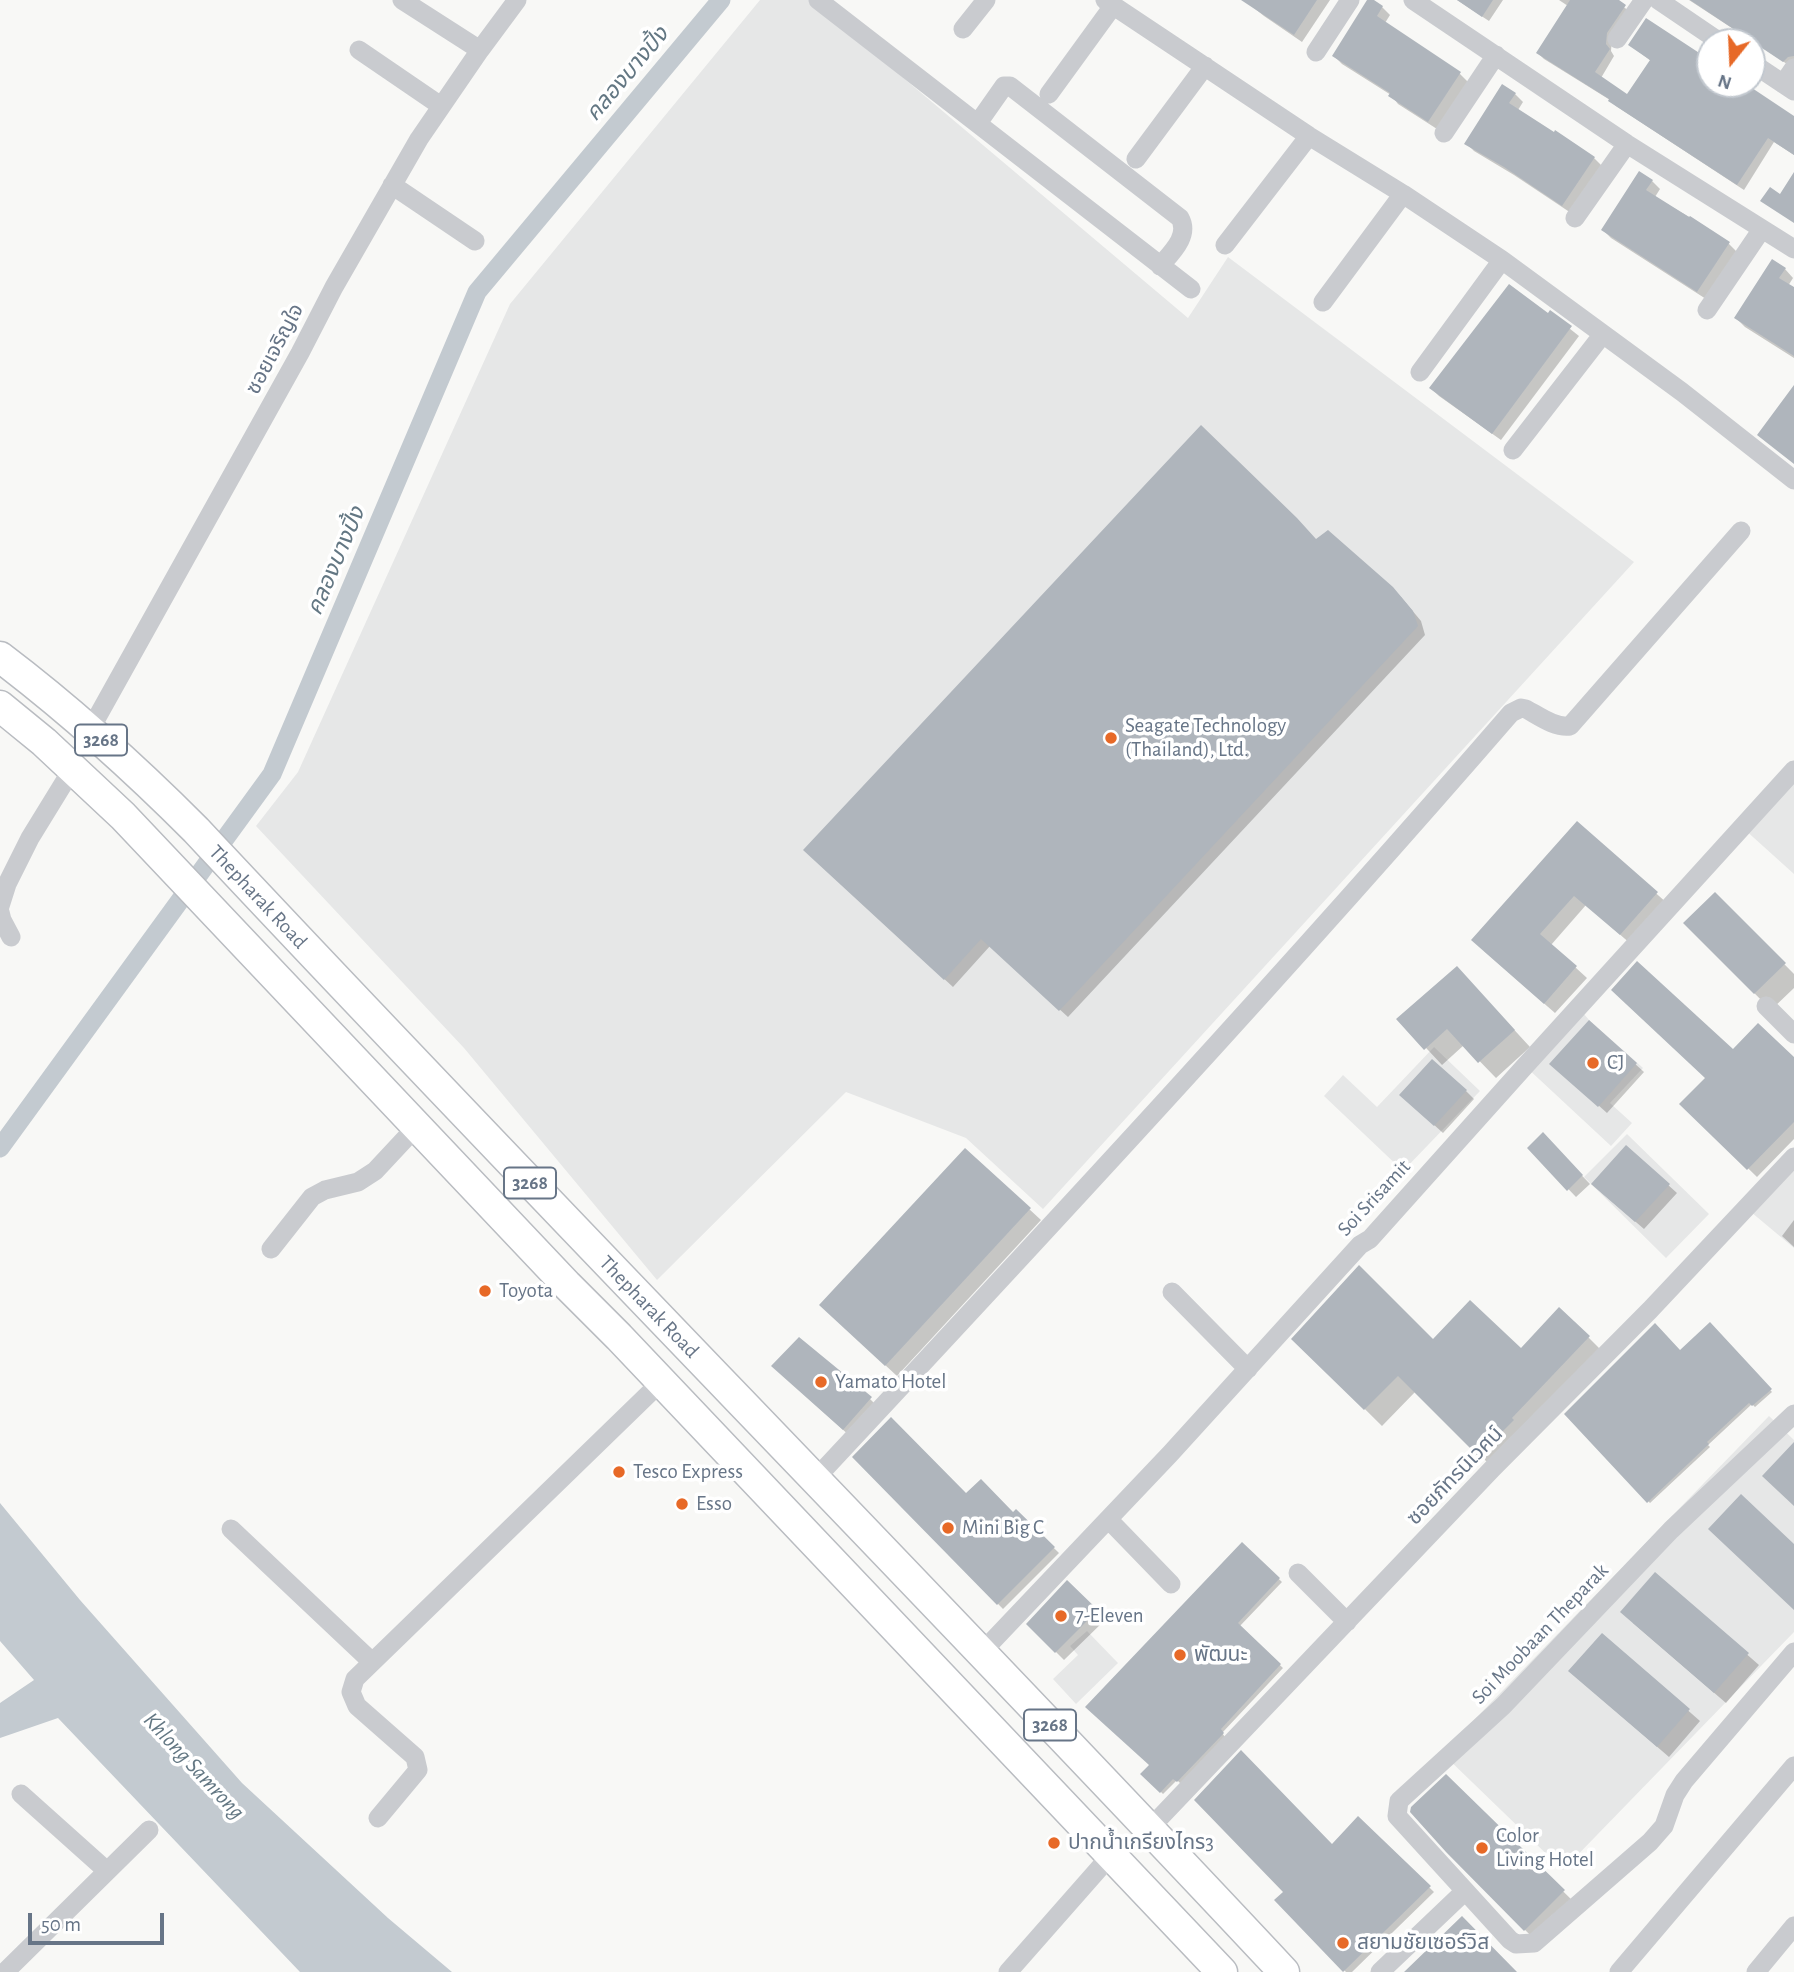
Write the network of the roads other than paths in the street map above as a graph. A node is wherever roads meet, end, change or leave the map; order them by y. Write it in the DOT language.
graph roads {
  1 [pos="402,0"];
  2 [pos="517,0"];
  3 [pos="818,0"];
  4 [pos="986,0"];
  5 [pos="1350,0"];
  6 [pos="1413,0"];
  7 [pos="1644,0"];
  8 [pos="1658,0"];
  9 [pos="1109,3"];
  10 [pos="1699,28"];
  11 [pos="963,29"];
  12 [pos="1617,39"];
  13 [pos="359,50"];
  14 [pos="480,50"];
  15 [pos="1316,52"];
  16 [pos="1496,55"];
  17 [pos="1205,66"];
  18 [pos="1766,70"];
  19 [pos="1790,81"];
  20 [pos="1049,94"];
  21 [pos="441,106"];
  22 [pos="978,123"];
  23 [pos="1444,133"];
  24 [pos="1309,136"];
  25 [pos="1627,144"];
  26 [pos="1136,159"];
  27 [pos="392,186"];
  28 [pos="1403,194"];
  29 [pos="1575,218"];
  30 [pos="1762,229"];
  31 [pos="475,241"];
  32 [pos="1225,245"];
  33 [pos="1794,249"];
  34 [pos="1502,260"];
  35 [pos="1160,266"];
  36 [pos="1191,289"];
  37 [pos="1323,302"];
  38 [pos="1707,310"];
  39 [pos="1603,334"];
  40 [pos="1420,372"];
  41 [pos="1513,450"];
  42 [pos="1794,480"];
  43 [pos="1741,531"];
  44 [pos="0,657"];
  45 [pos="0,706"];
  46 [pos="90,730"];
  47 [pos="73,768"];
  48 [pos="1794,770"];
  49 [pos="0,906"];
  50 [pos="0,912"];
  51 [pos="11,937"];
  52 [pos="1766,1006"];
  53 [pos="1794,1034"];
  54 [pos="417,1126"];
  55 [pos="1794,1157"];
  56 [pos="271,1249"];
  57 [pos="1172,1292"];
  58 [pos="645,1304"];
  59 [pos="619,1337"];
  60 [pos="1248,1369"];
  61 [pos="661,1382"];
  62 [pos="1794,1415"];
  63 [pos="815,1479"];
  64 [pos="1109,1520"];
  65 [pos="231,1529"];
  66 [pos="1298,1573"];
  67 [pos="1171,1584"];
  68 [pos="1347,1622"];
  69 [pos="1794,1652"];
  70 [pos="981,1653"];
  71 [pos="372,1662"];
  72 [pos="1794,1766"];
  73 [pos="22,1794"];
  74 [pos="378,1818"];
  75 [pos="1150,1828"];
  76 [pos="149,1830"];
  77 [pos="1111,1855"];
  78 [pos="107,1871"];
  79 [pos="1464,1892"];
  80 [pos="1794,1926"];
  81 [pos="5,1965"];
  82 [pos="1008,1972"];
  83 [pos="1222,1972"];
  84 [pos="1284,1972"];
  85 [pos="1380,1972"];
  86 [pos="1619,1972"];
  87 [pos="1756,1972"];
  1 -- 14 [label="street"];
  2 -- 14 [label="street, ซอยเจริญใจ"];
  3 -- 22 [label="street"];
  4 -- 11 [label="street"];
  5 -- 15 [label="street"];
  6 -- 16 [label="street"];
  7 -- 12 [label="street"];
  8 -- 10 [label="street"];
  9 -- 17 [label="street"];
  9 -- 20 [label="street"];
  13 -- 21 [label="street"];
  14 -- 21 [label="street, ซอยเจริญใจ"];
  16 -- 23 [label="street"];
  16 -- 25 [label="street"];
  17 -- 24 [label="street"];
  17 -- 26 [label="street"];
  18 -- 19 [label="street"];
  21 -- 27 [label="street, ซอยเจริญใจ"];
  22 -- 35 [label="street"];
  22 -- 35 [label="street"];
  24 -- 28 [label="street"];
  24 -- 32 [label="street"];
  25 -- 29 [label="street"];
  25 -- 30 [label="street"];
  27 -- 31 [label="street"];
  27 -- 46 [label="street, ซอยเจริญใจ"];
  28 -- 34 [label="street"];
  28 -- 37 [label="street"];
  30 -- 33 [label="street"];
  30 -- 38 [label="street"];
  34 -- 39 [label="street"];
  34 -- 40 [label="street"];
  35 -- 36 [label="street"];
  39 -- 41 [label="street"];
  39 -- 42 [label="street"];
  43 -- 63 [label="street"];
  44 -- 46 [label="main road, Thepharak Road / 3268"];
  45 -- 47 [label="main road, Thepharak Road / 3268"];
  46 -- 58 [label="main road, Thepharak Road / 3268"];
  47 -- 49 [label="street"];
  47 -- 54 [label="main road, Thepharak Road / 3268"];
  48 -- 60 [label="street, Soi Srisamit"];
  50 -- 51 [label="street"];
  52 -- 53 [label="street"];
  54 -- 56 [label="street"];
  54 -- 59 [label="main road, Thepharak Road / 3268"];
  55 -- 68 [label="street, ซอยภัทรนิเวศน์"];
  57 -- 60 [label="street"];
  58 -- 59 [label="main road"];
  58 -- 63 [label="main road, Thepharak Road / 3268"];
  59 -- 61 [label="main road, Thepharak Road / 3268"];
  60 -- 64 [label="street, Soi Srisamit"];
  61 -- 71 [label="street"];
  61 -- 77 [label="main road, Thepharak Road / 3268"];
  62 -- 79 [label="street, Soi Moobaan Theparak"];
  63 -- 70 [label="main road, Thepharak Road / 3268"];
  64 -- 67 [label="street"];
  64 -- 70 [label="street, Soi Srisamit"];
  65 -- 71 [label="street"];
  66 -- 68 [label="street"];
  68 -- 75 [label="street, ซอยภัทรนิเวศน์"];
  69 -- 79 [label="street, Soi Moobaan Theparak"];
  70 -- 75 [label="main road, Thepharak Road / 3268"];
  71 -- 74 [label="street"];
  72 -- 86 [label="street"];
  73 -- 78 [label="street"];
  75 -- 84 [label="main road, Thepharak Road / 3268"];
  76 -- 78 [label="street"];
  77 -- 82 [label="street"];
  77 -- 83 [label="main road, Thepharak Road / 3268"];
  78 -- 81 [label="street"];
  79 -- 85 [label="street"];
  80 -- 87 [label="street"];
}
